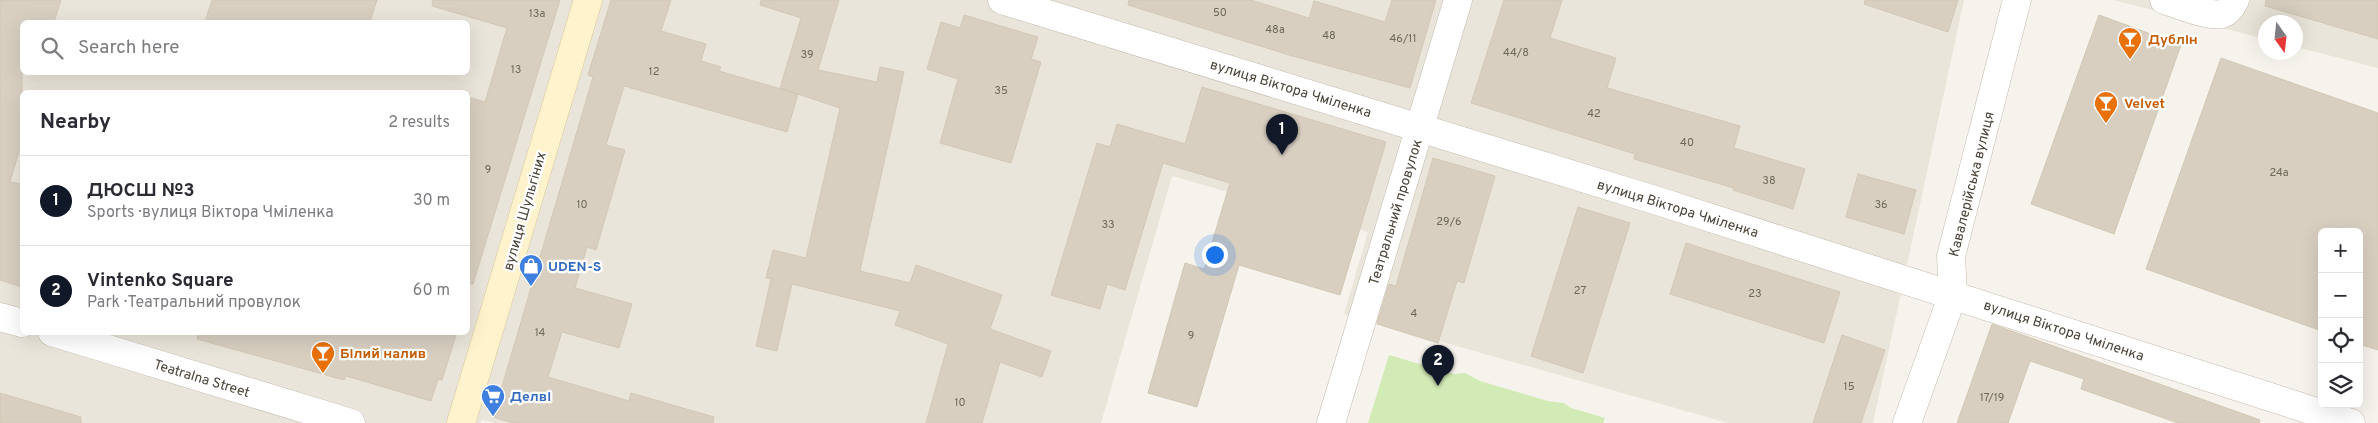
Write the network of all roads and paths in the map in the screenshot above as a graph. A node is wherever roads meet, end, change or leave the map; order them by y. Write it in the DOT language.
graph roads {
  1 [pos="588,0"];
  2 [pos="1002,0"];
  3 [pos="1458,0"];
  4 [pos="2017,0"];
  5 [pos="2164,0"];
  6 [pos="2229,7"];
  7 [pos="1420,127"];
  8 [pos="1953,294"];
  9 [pos="0,317"];
  10 [pos="20,323"];
  11 [pos="62,335"];
  12 [pos="352,423"];
  13 [pos="461,423"];
  14 [pos="1331,423"];
  15 [pos="1907,423"];
  16 [pos="2351,423"];
  1 -- 13 [label="street, вулиця Шульгіних"];
  2 -- 7 [label="street, вулиця Віктора Чміленка"];
  3 -- 7 [label="street, Театральний провулок"];
  4 -- 8 [label="street, Кавалерійська вулиця"];
  5 -- 6 [label="street"];
  7 -- 8 [label="street, вулиця Віктора Чміленка"];
  7 -- 14 [label="street, Театральний провулок"];
  8 -- 15 [label="street, Кавалерійська вулиця"];
  8 -- 16 [label="street, вулиця Віктора Чміленка"];
  9 -- 10 [label="street"];
  11 -- 12 [label="street, Teatralna Street"];
}
